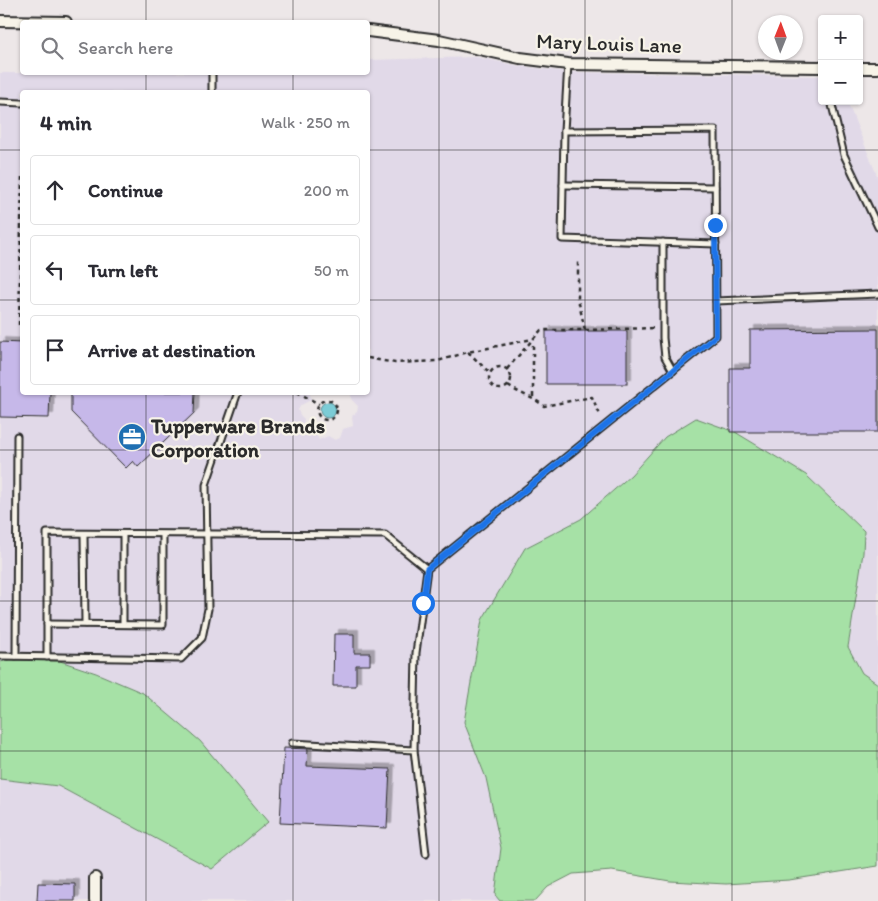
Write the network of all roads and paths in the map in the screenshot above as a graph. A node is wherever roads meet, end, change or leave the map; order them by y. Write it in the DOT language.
graph roads {
  1 [pos="0,21"];
  2 [pos="20,21"];
  3 [pos="370,31"];
  4 [pos="568,64"];
  5 [pos="818,68"];
  6 [pos="863,68"];
  7 [pos="878,68"];
  8 [pos="212,75"];
  9 [pos="212,90"];
  10 [pos="0,102"];
  11 [pos="20,103"];
  12 [pos="832,105"];
  13 [pos="564,131"];
  14 [pos="563,185"];
  15 [pos="715,187"];
  16 [pos="878,227"];
  17 [pos="663,242"];
  18 [pos="716,244"];
  19 [pos="578,262"];
  20 [pos="20,274"];
  21 [pos="878,294"];
  22 [pos="716,301"];
  23 [pos="19,325"];
  24 [pos="654,328"];
  25 [pos="585,330"];
  26 [pos="533,339"];
  27 [pos="468,352"];
  28 [pos="370,358"];
  29 [pos="507,369"];
  30 [pos="673,371"];
  31 [pos="490,373"];
  32 [pos="508,386"];
  33 [pos="237,395"];
  34 [pos="303,395"];
  35 [pos="533,398"];
  36 [pos="320,404"];
  37 [pos="605,426"];
  38 [pos="17,436"];
  39 [pos="84,534"];
  40 [pos="123,534"];
  41 [pos="163,535"];
  42 [pos="207,536"];
  43 [pos="427,569"];
  44 [pos="47,624"];
  45 [pos="85,624"];
  46 [pos="123,624"];
  47 [pos="0,656"];
  48 [pos="16,656"];
  49 [pos="47,657"];
  50 [pos="292,743"];
  51 [pos="414,750"];
  52 [pos="426,854"];
  53 [pos="95,878"];
  54 [pos="96,901"];
  1 -- 2 [label="street"];
  3 -- 4 [label="street, Mary Louis Lane"];
  4 -- 5 [label="street, Mary Louis Lane"];
  4 -- 13 [label="lane"];
  6 -- 7 [label="street"];
  8 -- 9 [label="lane"];
  10 -- 11 [label="lane"];
  12 -- 16 [label="lane"];
  13 -- 14 [label="lane"];
  13 -- 15 [label="lane"];
  14 -- 15 [label="lane"];
  14 -- 17 [label="lane"];
  15 -- 18 [label="lane"];
  17 -- 18 [label="lane"];
  17 -- 30 [label="lane"];
  18 -- 22 [label="lane"];
  19 -- 25 [label="path"];
  20 -- 23 [label="path"];
  21 -- 22 [label="lane"];
  22 -- 30 [label="lane"];
  24 -- 25 [label="path"];
  25 -- 26 [label="path"];
  26 -- 27 [label="path"];
  26 -- 29 [label="path"];
  26 -- 35 [label="path"];
  27 -- 28 [label="path"];
  27 -- 31 [label="path"];
  29 -- 31 [label="path"];
  29 -- 32 [label="path"];
  30 -- 37 [label="lane"];
  31 -- 32 [label="path"];
  32 -- 35 [label="path"];
  33 -- 42 [label="lane"];
  34 -- 36 [label="path"];
  35 -- 37 [label="path"];
  36 -- 36 [label="path"];
  37 -- 43 [label="lane"];
  38 -- 48 [label="lane"];
  39 -- 40 [label="lane"];
  39 -- 44 [label="lane"];
  39 -- 45 [label="lane"];
  40 -- 41 [label="lane"];
  40 -- 46 [label="lane"];
  41 -- 42 [label="lane"];
  41 -- 46 [label="lane"];
  42 -- 43 [label="lane"];
  42 -- 49 [label="lane"];
  43 -- 51 [label="lane"];
  44 -- 45 [label="lane"];
  44 -- 49 [label="lane"];
  45 -- 46 [label="lane"];
  47 -- 48 [label="lane"];
  48 -- 49 [label="lane"];
  50 -- 51 [label="lane"];
  51 -- 52 [label="lane"];
  53 -- 54 [label="street"];
}
